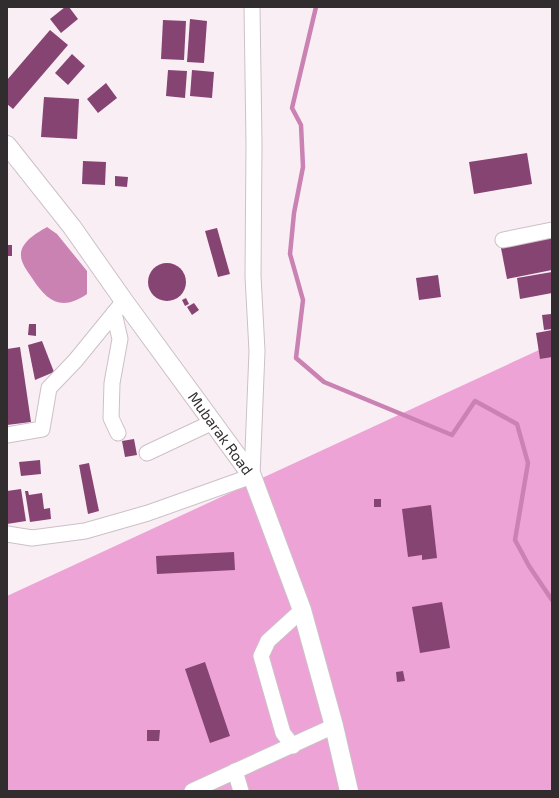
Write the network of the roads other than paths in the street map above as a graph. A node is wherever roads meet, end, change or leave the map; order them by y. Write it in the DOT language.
graph roads {
  1 [pos="252,7"];
  2 [pos="7,145"];
  3 [pos="552,230"];
  4 [pos="503,240"];
  5 [pos="119,307"];
  6 [pos="213,422"];
  7 [pos="118,433"];
  8 [pos="7,435"];
  9 [pos="147,453"];
  10 [pos="252,476"];
  11 [pos="7,534"];
  12 [pos="302,610"];
  13 [pos="334,726"];
  14 [pos="293,746"];
  15 [pos="236,771"];
  16 [pos="192,791"];
  17 [pos="241,791"];
  18 [pos="349,791"];
  1 -- 10 [label="street"];
  2 -- 5 [label="street, Mubarak Road"];
  3 -- 4 [label="street"];
  5 -- 6 [label="street, Mubarak Road"];
  5 -- 7 [label="street"];
  5 -- 8 [label="street"];
  6 -- 9 [label="street"];
  6 -- 10 [label="street, Mubarak Road"];
  10 -- 11 [label="street"];
  10 -- 12 [label="street, Mubarak Road"];
  12 -- 13 [label="street, Mubarak Road"];
  12 -- 14 [label="street"];
  13 -- 14 [label="street"];
  13 -- 18 [label="street, Mubarak Road"];
  14 -- 15 [label="street"];
  15 -- 16 [label="street"];
  15 -- 17 [label="street"];
}
